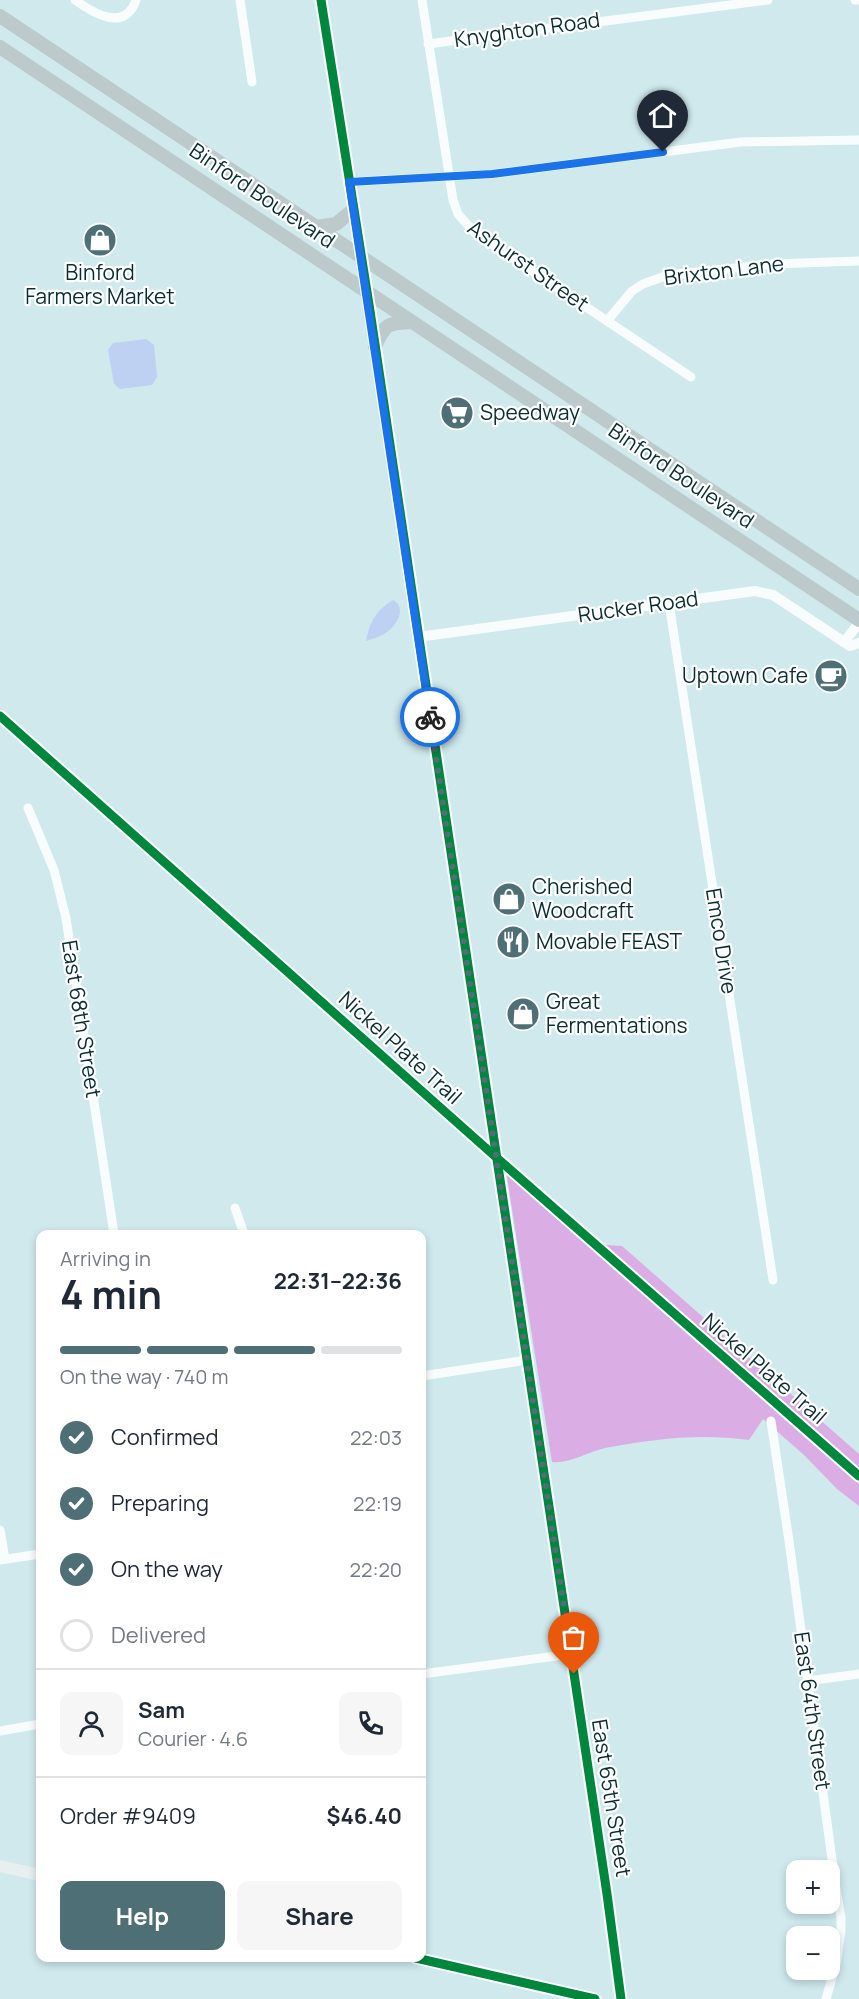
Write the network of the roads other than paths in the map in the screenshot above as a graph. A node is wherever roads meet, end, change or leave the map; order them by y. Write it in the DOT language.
graph roads {
  1 [pos="75,0"];
  2 [pos="240,0"];
  3 [pos="321,0"];
  4 [pos="422,0"];
  5 [pos="768,0"];
  6 [pos="135,3"];
  7 [pos="0,15"];
  8 [pos="428,44"];
  9 [pos="0,47"];
  10 [pos="252,82"];
  11 [pos="859,140"];
  12 [pos="449,177"];
  13 [pos="349,182"];
  14 [pos="353,210"];
  15 [pos="316,226"];
  16 [pos="360,256"];
  17 [pos="859,261"];
  18 [pos="367,291"];
  19 [pos="607,321"];
  20 [pos="412,322"];
  21 [pos="375,346"];
  22 [pos="691,378"];
  23 [pos="859,588"];
  24 [pos="669,603"];
  25 [pos="833,603"];
  26 [pos="859,607"];
  27 [pos="859,622"];
  28 [pos="418,637"];
  29 [pos="853,646"];
  30 [pos="28,808"];
  31 [pos="235,1208"];
  32 [pos="113,1230"];
  33 [pos="243,1230"];
  34 [pos="773,1280"];
  35 [pos="527,1360"];
  36 [pos="426,1375"];
  37 [pos="771,1421"];
  38 [pos="0,1530"];
  39 [pos="36,1555"];
  40 [pos="2,1559"];
  41 [pos="571,1654"];
  42 [pos="426,1673"];
  43 [pos="859,1674"];
  44 [pos="808,1681"];
  45 [pos="36,1725"];
  46 [pos="0,1731"];
  47 [pos="0,1866"];
  48 [pos="36,1874"];
  49 [pos="426,1960"];
  50 [pos="595,1999"];
  51 [pos="621,1999"];
  52 [pos="826,1999"];
  1 -- 6 [label="street"];
  2 -- 10 [label="street"];
  3 -- 13 [label="street, East 65th Street"];
  4 -- 8 [label="street, Ashurst Street"];
  5 -- 8 [label="street, Knyghton Road"];
  7 -- 15 [label="main road, Binford Boulevard"];
  8 -- 12 [label="street, Ashurst Street"];
  9 -- 18 [label="main road, Binford Boulevard"];
  11 -- 12 [label="street"];
  12 -- 13 [label="street"];
  12 -- 19 [label="street, Ashurst Street"];
  13 -- 14 [label="street, East 65th Street"];
  14 -- 15 [label="main road"];
  14 -- 16 [label="street, East 65th Street"];
  15 -- 16 [label="main road, Binford Boulevard"];
  16 -- 18 [label="street, East 65th Street"];
  16 -- 23 [label="main road, Binford Boulevard"];
  17 -- 19 [label="street, Brixton Lane"];
  18 -- 20 [label="main road, Binford Boulevard"];
  18 -- 21 [label="street, East 65th Street"];
  19 -- 22 [label="street, Ashurst Street"];
  20 -- 21 [label="main road"];
  20 -- 25 [label="main road, Binford Boulevard"];
  21 -- 28 [label="street, East 65th Street"];
  24 -- 28 [label="street, Rucker Road"];
  24 -- 29 [label="street, Rucker Road"];
  24 -- 34 [label="street, Emco Drive"];
  25 -- 26 [label="main road"];
  25 -- 27 [label="main road, Binford Boulevard"];
  27 -- 29 [label="street, Rucker Road"];
  28 -- 35 [label="street, East 65th Street"];
  30 -- 32 [label="street, East 68th Street"];
  31 -- 33 [label="street"];
  35 -- 36 [label="street"];
  35 -- 41 [label="street, East 65th Street"];
  37 -- 44 [label="street, East 64th Street"];
  38 -- 40 [label="street"];
  39 -- 40 [label="street"];
  41 -- 42 [label="street"];
  41 -- 51 [label="street, East 65th Street"];
  43 -- 44 [label="street"];
  44 -- 52 [label="street, East 64th Street"];
  45 -- 46 [label="street"];
  47 -- 48 [label="main road"];
  49 -- 50 [label="main road"];
}
